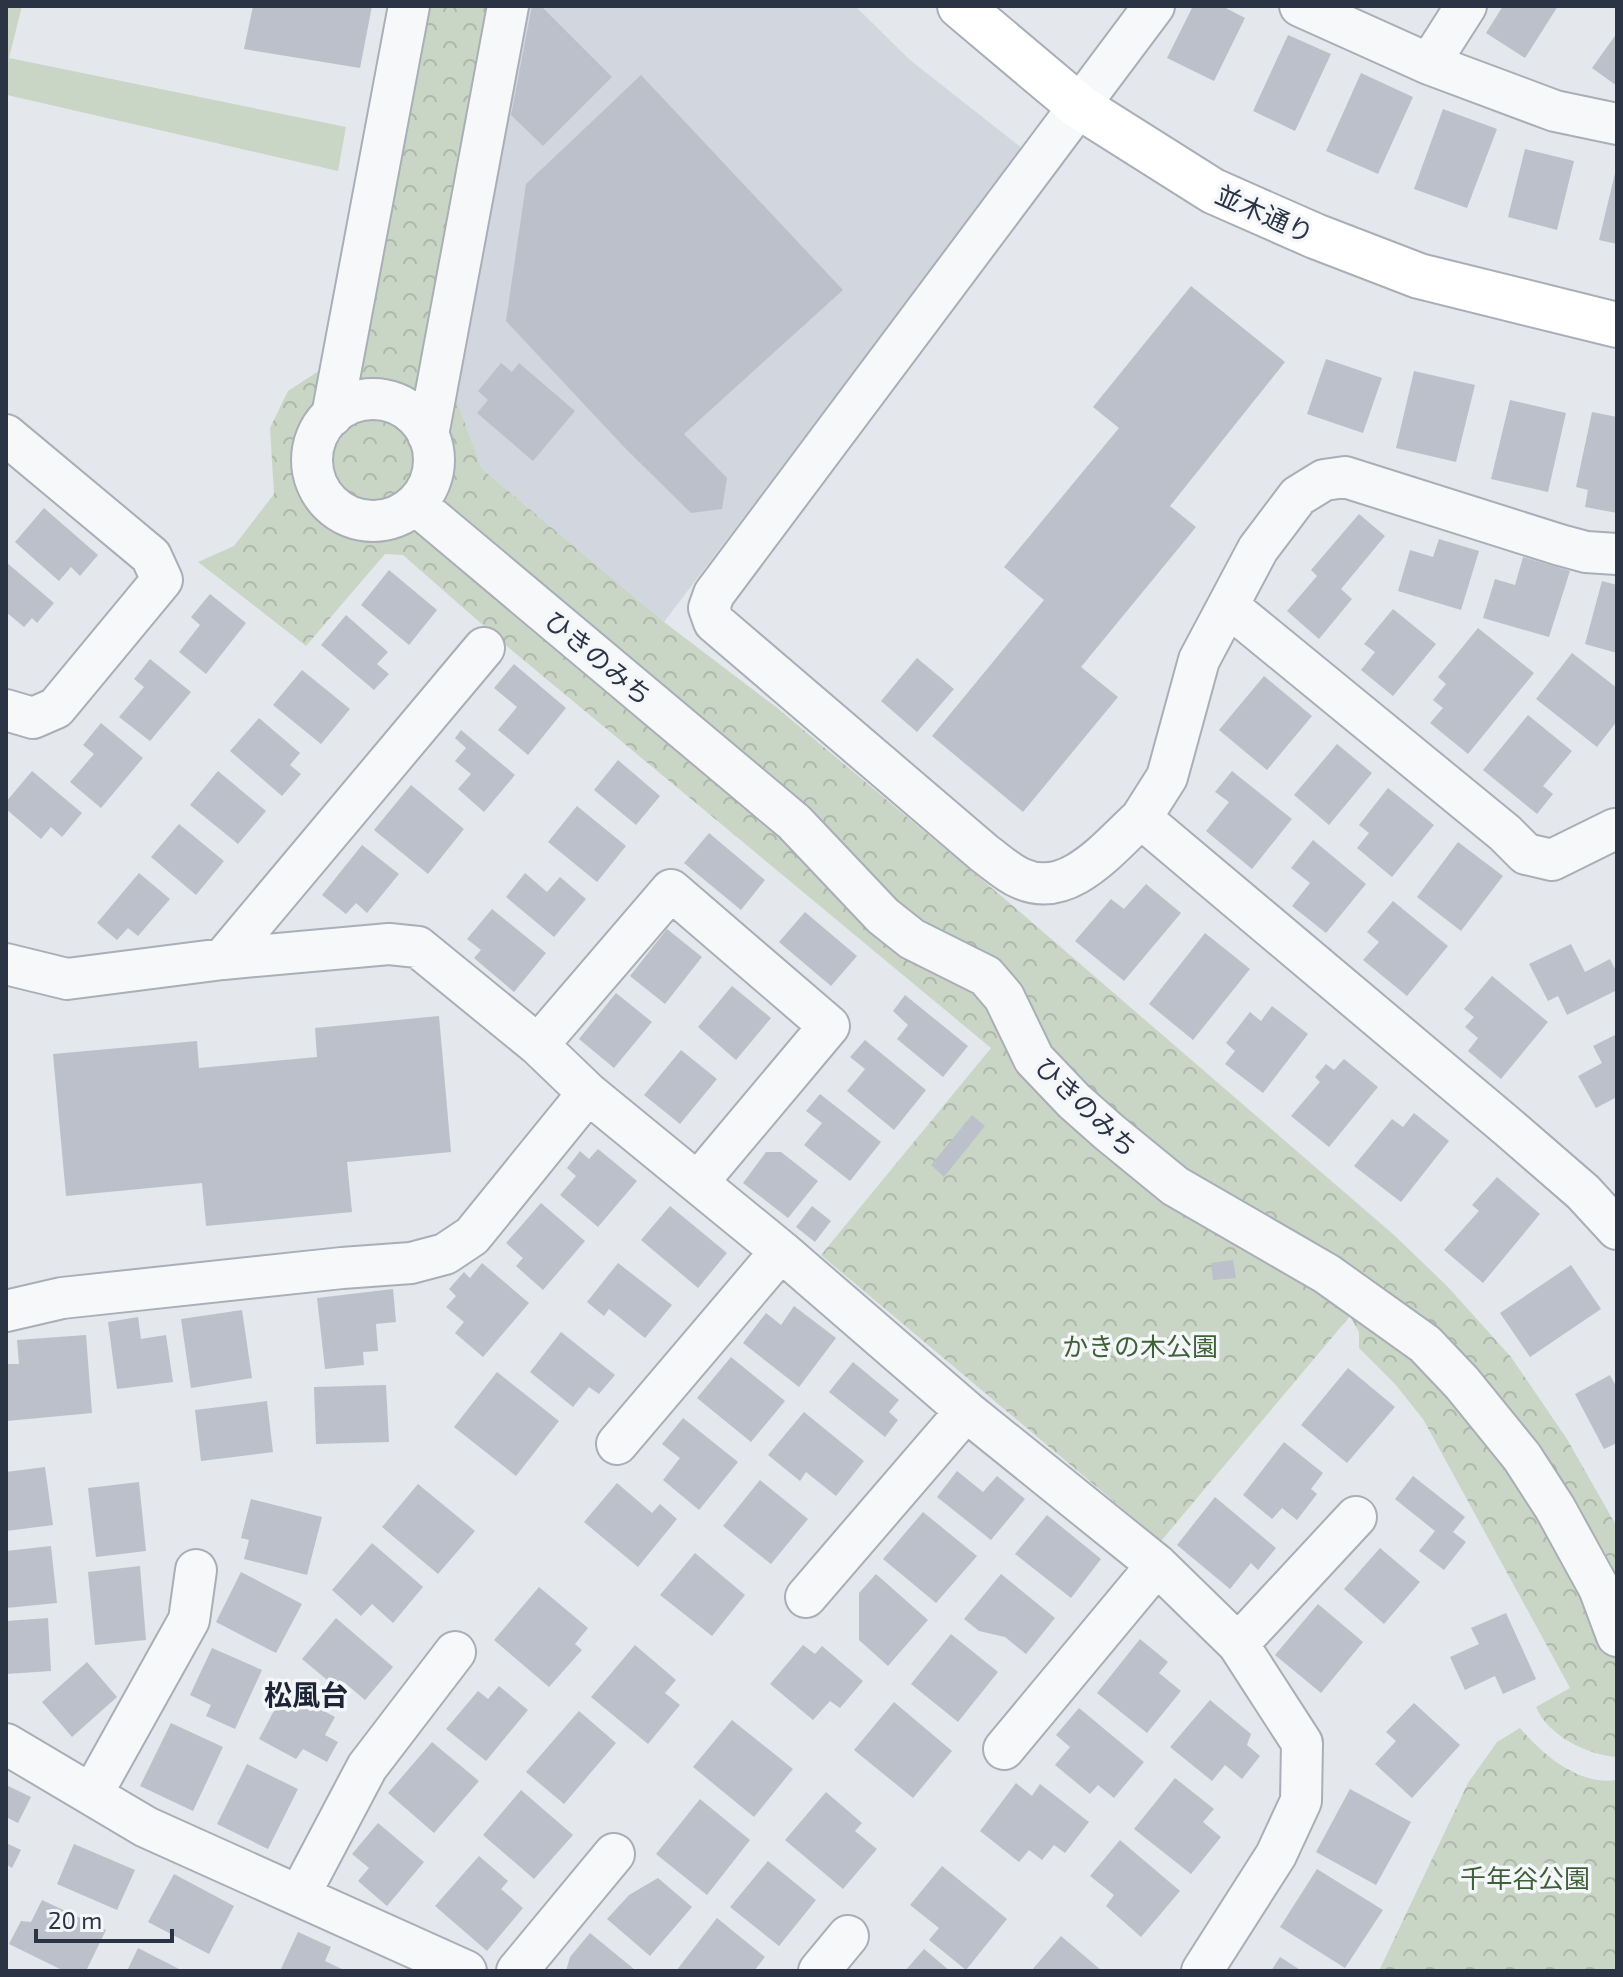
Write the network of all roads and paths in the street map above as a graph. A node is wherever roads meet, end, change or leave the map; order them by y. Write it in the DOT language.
graph roads {
  1 [pos="409,6"];
  2 [pos="508,6"];
  3 [pos="960,6"];
  4 [pos="1154,6"];
  5 [pos="1300,6"];
  6 [pos="1466,6"];
  7 [pos="1429,64"];
  8 [pos="1080,107"];
  9 [pos="1617,124"];
  10 [pos="1617,325"];
  11 [pos="332,416"];
  12 [pos="6,435"];
  13 [pos="428,435"];
  14 [pos="415,504"];
  15 [pos="1617,554"];
  16 [pos="1228,606"];
  17 [pos="484,648"];
  18 [pos="6,710"];
  19 [pos="1141,818"];
  20 [pos="1616,828"];
  21 [pos="223,959"];
  22 [pos="6,964"];
  23 [pos="538,1045"];
  24 [pos="588,1093"];
  25 [pos="698,1182"];
  26 [pos="1617,1229"];
  27 [pos="781,1251"];
  28 [pos="6,1311"];
  29 [pos="966,1411"];
  30 [pos="617,1444"];
  31 [pos="1356,1517"];
  32 [pos="1157,1565"];
  33 [pos="196,1570"];
  34 [pos="806,1597"];
  35 [pos="1617,1636"];
  36 [pos="1238,1644"];
  37 [pos="455,1652"];
  38 [pos="6,1744"];
  39 [pos="1004,1749"];
  40 [pos="92,1794"];
  41 [pos="614,1854"];
  42 [pos="300,1894"];
  43 [pos="848,1936"];
  44 [pos="466,1971"];
  45 [pos="517,1971"];
  46 [pos="819,1971"];
  47 [pos="1202,1971"];
  1 -- 11 [label="street"];
  2 -- 13 [label="street"];
  3 -- 8 [label="street, 並木通り"];
  4 -- 8 [label="street"];
  5 -- 7 [label="street"];
  6 -- 7 [label="street"];
  7 -- 9 [label="street"];
  8 -- 10 [label="street, 並木通り"];
  8 -- 19 [label="street"];
  11 -- 13 [label="street"];
  11 -- 14 [label="street"];
  12 -- 18 [label="street"];
  13 -- 14 [label="street"];
  14 -- 35 [label="street, ひきのみち"];
  15 -- 16 [label="street"];
  16 -- 19 [label="street"];
  16 -- 20 [label="street"];
  17 -- 21 [label="street"];
  19 -- 26 [label="street"];
  21 -- 22 [label="street"];
  21 -- 23 [label="street"];
  23 -- 24 [label="street"];
  23 -- 25 [label="street"];
  24 -- 25 [label="street"];
  24 -- 28 [label="street"];
  25 -- 27 [label="street"];
  27 -- 29 [label="street"];
  27 -- 30 [label="street"];
  29 -- 32 [label="street"];
  29 -- 34 [label="street"];
  31 -- 36 [label="street"];
  32 -- 36 [label="street"];
  32 -- 39 [label="street"];
  33 -- 40 [label="street"];
  36 -- 47 [label="street"];
  37 -- 42 [label="street"];
  38 -- 40 [label="street"];
  40 -- 42 [label="street"];
  41 -- 45 [label="street"];
  42 -- 44 [label="street"];
  43 -- 46 [label="street"];
}
